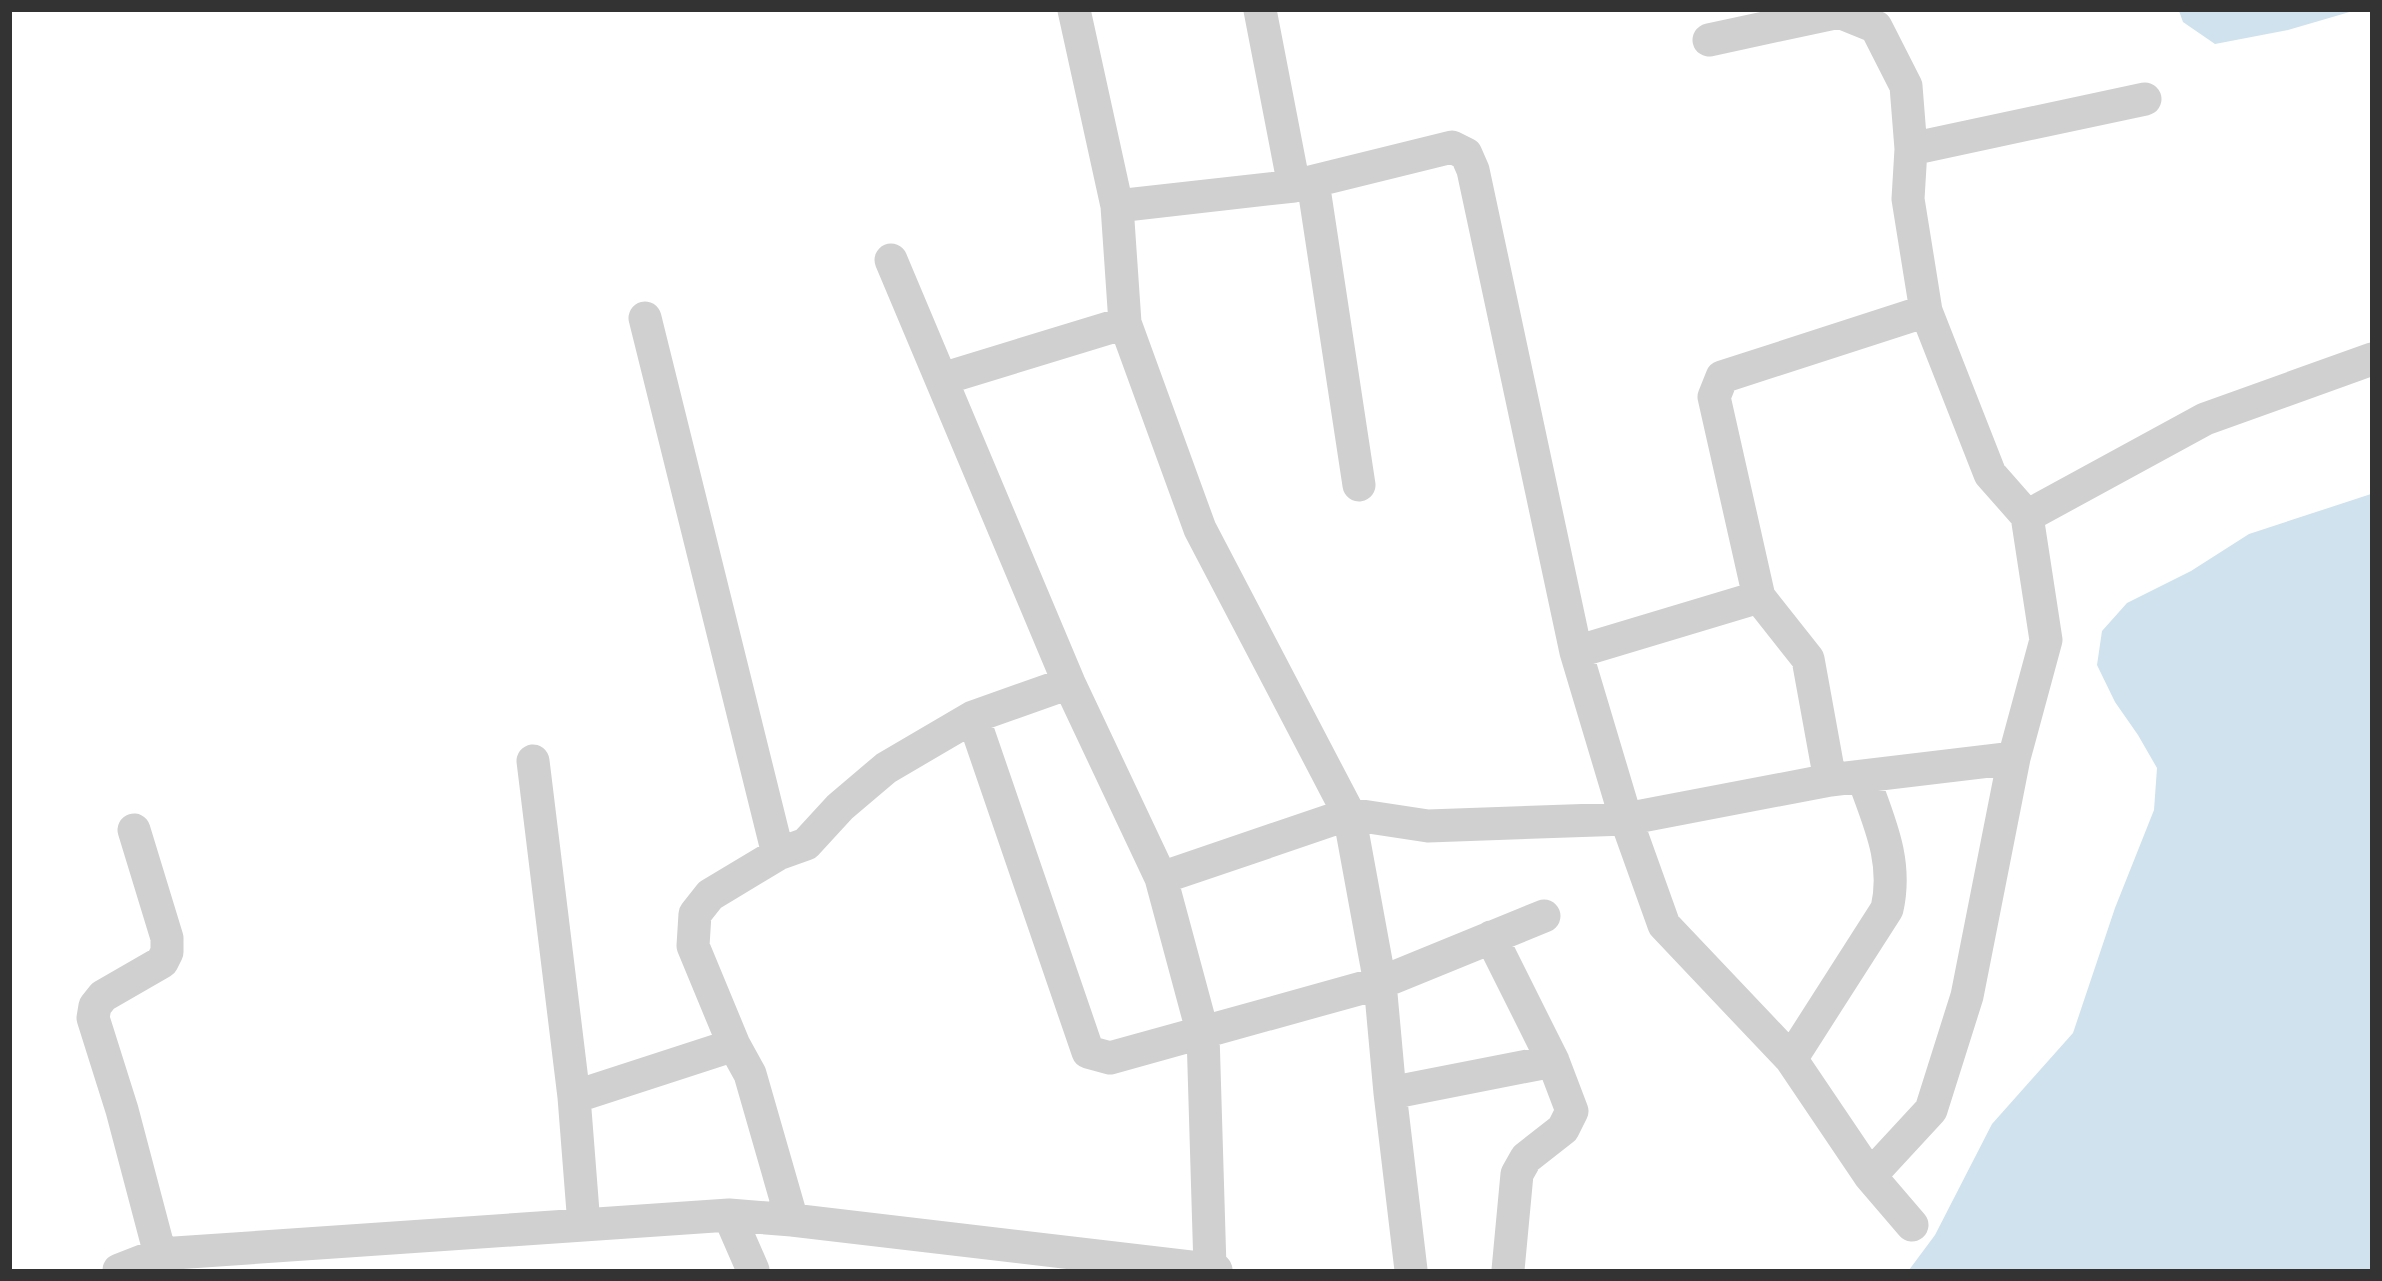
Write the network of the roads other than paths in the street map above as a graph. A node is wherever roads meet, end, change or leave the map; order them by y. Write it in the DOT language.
graph roads {
  1 [pos="1074,10"];
  2 [pos="1260,10"];
  3 [pos="1709,40"];
  4 [pos="2145,99"];
  5 [pos="1911,149"];
  6 [pos="1304,184"];
  7 [pos="1117,206"];
  8 [pos="891,260"];
  9 [pos="1926,311"];
  10 [pos="645,318"];
  11 [pos="1125,323"];
  12 [pos="2372,359"];
  13 [pos="942,379"];
  14 [pos="1359,485"];
  15 [pos="2027,516"];
  16 [pos="1759,597"];
  17 [pos="1576,652"];
  18 [pos="1069,682"];
  19 [pos="973,717"];
  20 [pos="2014,758"];
  21 [pos="532,761"];
  22 [pos="1863,777"];
  23 [pos="1830,780"];
  24 [pos="1349,814"];
  25 [pos="1626,819"];
  26 [pos="134,830"];
  27 [pos="778,854"];
  28 [pos="1161,878"];
  29 [pos="1544,916"];
  30 [pos="1491,937"];
  31 [pos="1380,983"];
  32 [pos="1203,1034"];
  33 [pos="734,1044"];
  34 [pos="1791,1059"];
  35 [pos="1553,1061"];
  36 [pos="1390,1093"];
  37 [pos="574,1096"];
  38 [pos="1870,1176"];
  39 [pos="729,1215"];
  40 [pos="792,1220"];
  41 [pos="584,1225"];
  42 [pos="1912,1225"];
  43 [pos="161,1262"];
  44 [pos="119,1270"];
  45 [pos="753,1270"];
  46 [pos="1213,1270"];
  47 [pos="1411,1270"];
  48 [pos="1508,1270"];
  1 -- 7 [label="street"];
  2 -- 6 [label="street"];
  3 -- 5 [label="street"];
  4 -- 5 [label="street"];
  5 -- 9 [label="street"];
  6 -- 7 [label="street"];
  6 -- 14 [label="street"];
  6 -- 17 [label="street"];
  7 -- 11 [label="street"];
  8 -- 13 [label="street"];
  9 -- 15 [label="street"];
  9 -- 16 [label="street"];
  10 -- 27 [label="street"];
  11 -- 13 [label="street"];
  11 -- 24 [label="street"];
  12 -- 15 [label="street"];
  13 -- 18 [label="street"];
  15 -- 20 [label="street"];
  16 -- 17 [label="street"];
  16 -- 23 [label="street"];
  17 -- 25 [label="street"];
  18 -- 19 [label="street"];
  18 -- 28 [label="street"];
  19 -- 27 [label="street"];
  19 -- 32 [label="street"];
  20 -- 22 [label="street"];
  20 -- 38 [label="street"];
  21 -- 37 [label="street"];
  22 -- 23 [label="street"];
  22 -- 34 [label="street"];
  23 -- 25 [label="street"];
  24 -- 25 [label="street"];
  24 -- 28 [label="street"];
  24 -- 31 [label="street"];
  25 -- 34 [label="street"];
  26 -- 43 [label="street"];
  27 -- 33 [label="street"];
  28 -- 32 [label="street"];
  29 -- 30 [label="street"];
  30 -- 31 [label="street"];
  30 -- 35 [label="street"];
  31 -- 32 [label="street"];
  31 -- 36 [label="street"];
  32 -- 46 [label="street"];
  33 -- 37 [label="street"];
  33 -- 40 [label="street"];
  34 -- 38 [label="street"];
  35 -- 36 [label="street"];
  35 -- 48 [label="street"];
  36 -- 47 [label="street"];
  37 -- 41 [label="street"];
  38 -- 42 [label="street"];
  39 -- 40 [label="street"];
  39 -- 41 [label="street"];
  39 -- 45 [label="street"];
  40 -- 46 [label="street"];
  41 -- 43 [label="street"];
  43 -- 44 [label="street"];
}
